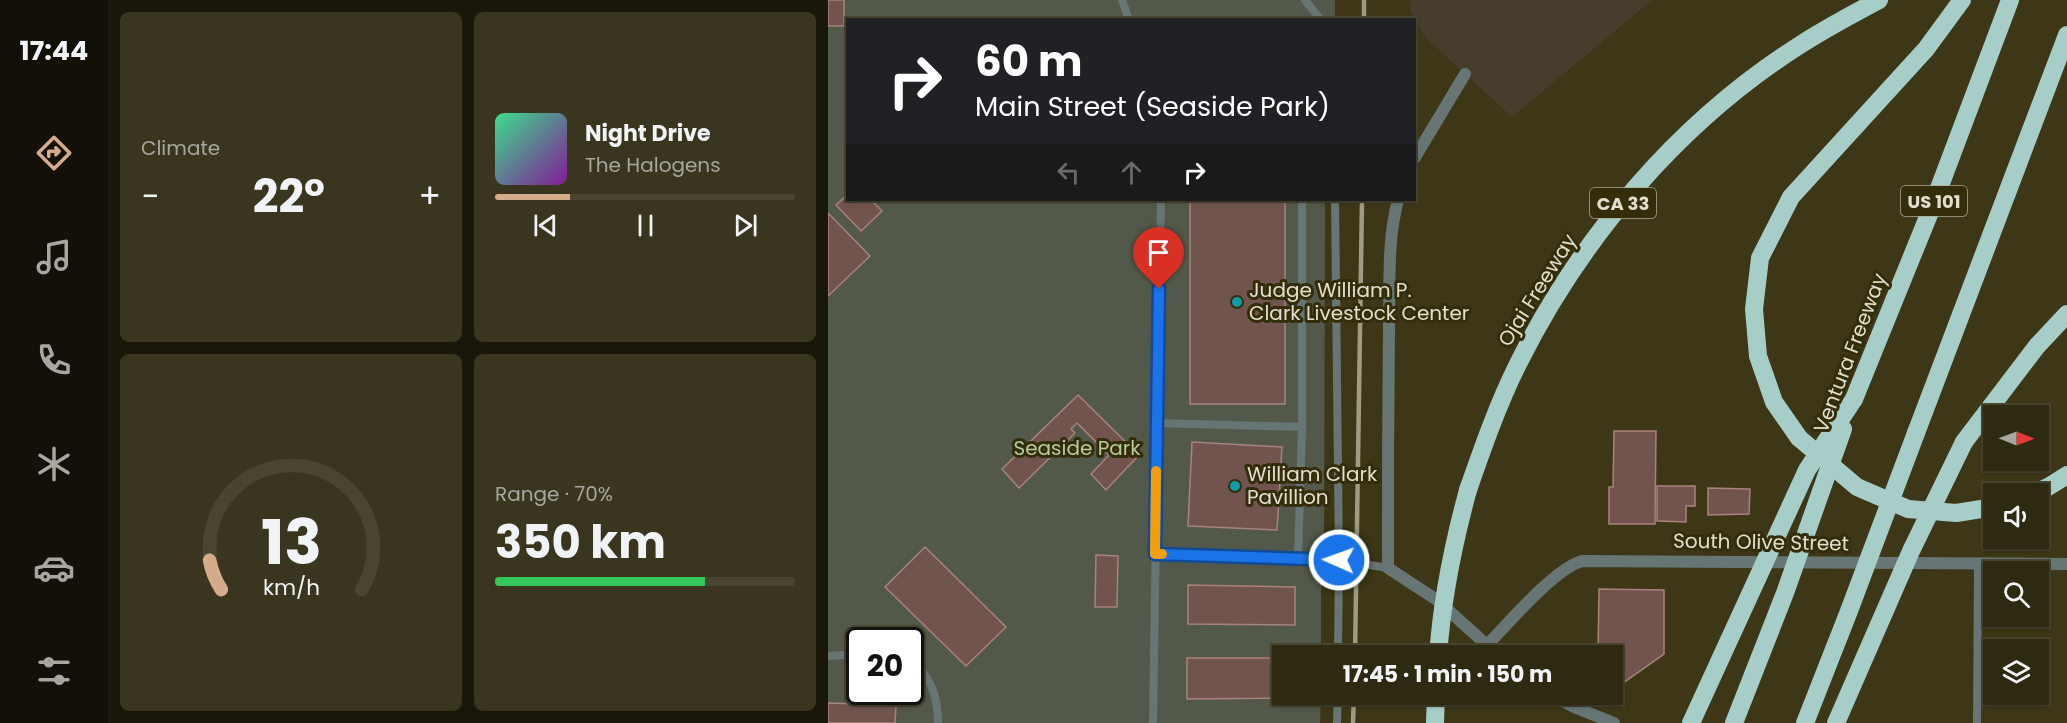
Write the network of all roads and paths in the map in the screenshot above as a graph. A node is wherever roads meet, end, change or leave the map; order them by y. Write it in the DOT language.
graph roads {
  1 [pos="1122,0"];
  2 [pos="1305,0"];
  3 [pos="1879,0"];
  4 [pos="1962,0"];
  5 [pos="2010,0"];
  6 [pos="1128,18"];
  7 [pos="1319,18"];
  8 [pos="2067,35"];
  9 [pos="1465,74"];
  10 [pos="1416,156"];
  11 [pos="1161,201"];
  12 [pos="1302,201"];
  13 [pos="1335,201"];
  14 [pos="1398,201"];
  15 [pos="2067,314"];
  16 [pos="1854,399"];
  17 [pos="1157,423"];
  18 [pos="1302,427"];
  19 [pos="2067,475"];
  20 [pos="2049,486"];
  21 [pos="1983,509"];
  22 [pos="1155,554"];
  23 [pos="1298,559"];
  24 [pos="1339,560"];
  25 [pos="1978,564"];
  26 [pos="2067,564"];
  27 [pos="1388,568"];
  28 [pos="1338,645"];
  29 [pos="1439,645"];
  30 [pos="1487,645"];
  31 [pos="846,655"];
  32 [pos="828,656"];
  33 [pos="924,673"];
  34 [pos="1338,705"];
  35 [pos="1436,705"];
  36 [pos="1572,705"];
  37 [pos="938,723"];
  38 [pos="1153,723"];
  39 [pos="1337,723"];
  40 [pos="1435,723"];
  41 [pos="1614,723"];
  42 [pos="1691,723"];
  43 [pos="1734,723"];
  44 [pos="1804,723"];
  45 [pos="1836,723"];
  46 [pos="1977,723"];
  1 -- 6 [label="lane"];
  2 -- 7 [label="lane"];
  3 -- 29 [label="highway, Ojai Freeway / CA 33, bridge"];
  4 -- 21 [label="highway"];
  5 -- 16 [label="highway, Ventura Freeway / US 101"];
  8 -- 44 [label="highway, US 101, bridge"];
  9 -- 10 [label="street"];
  11 -- 17 [label="lane"];
  12 -- 18 [label="lane"];
  13 -- 24 [label="lane"];
  14 -- 27 [label="street"];
  15 -- 45 [label="highway, bridge"];
  16 -- 42 [label="highway, bridge"];
  16 -- 43 [label="highway, Ventura Freeway / US 101, bridge"];
  17 -- 18 [label="lane"];
  17 -- 22 [label="lane"];
  18 -- 23 [label="lane"];
  19 -- 20 [label="highway"];
  22 -- 23 [label="lane"];
  22 -- 38 [label="lane"];
  23 -- 24 [label="lane"];
  24 -- 27 [label="lane"];
  24 -- 28 [label="lane"];
  25 -- 26 [label="street, South Olive Street"];
  25 -- 30 [label="street, South Olive Street"];
  25 -- 46 [label="lane"];
  27 -- 30 [label="street"];
  31 -- 32 [label="lane"];
  33 -- 37 [label="lane"];
  34 -- 39 [label="lane"];
  35 -- 40 [label="highway"];
  36 -- 41 [label="street"];
}
